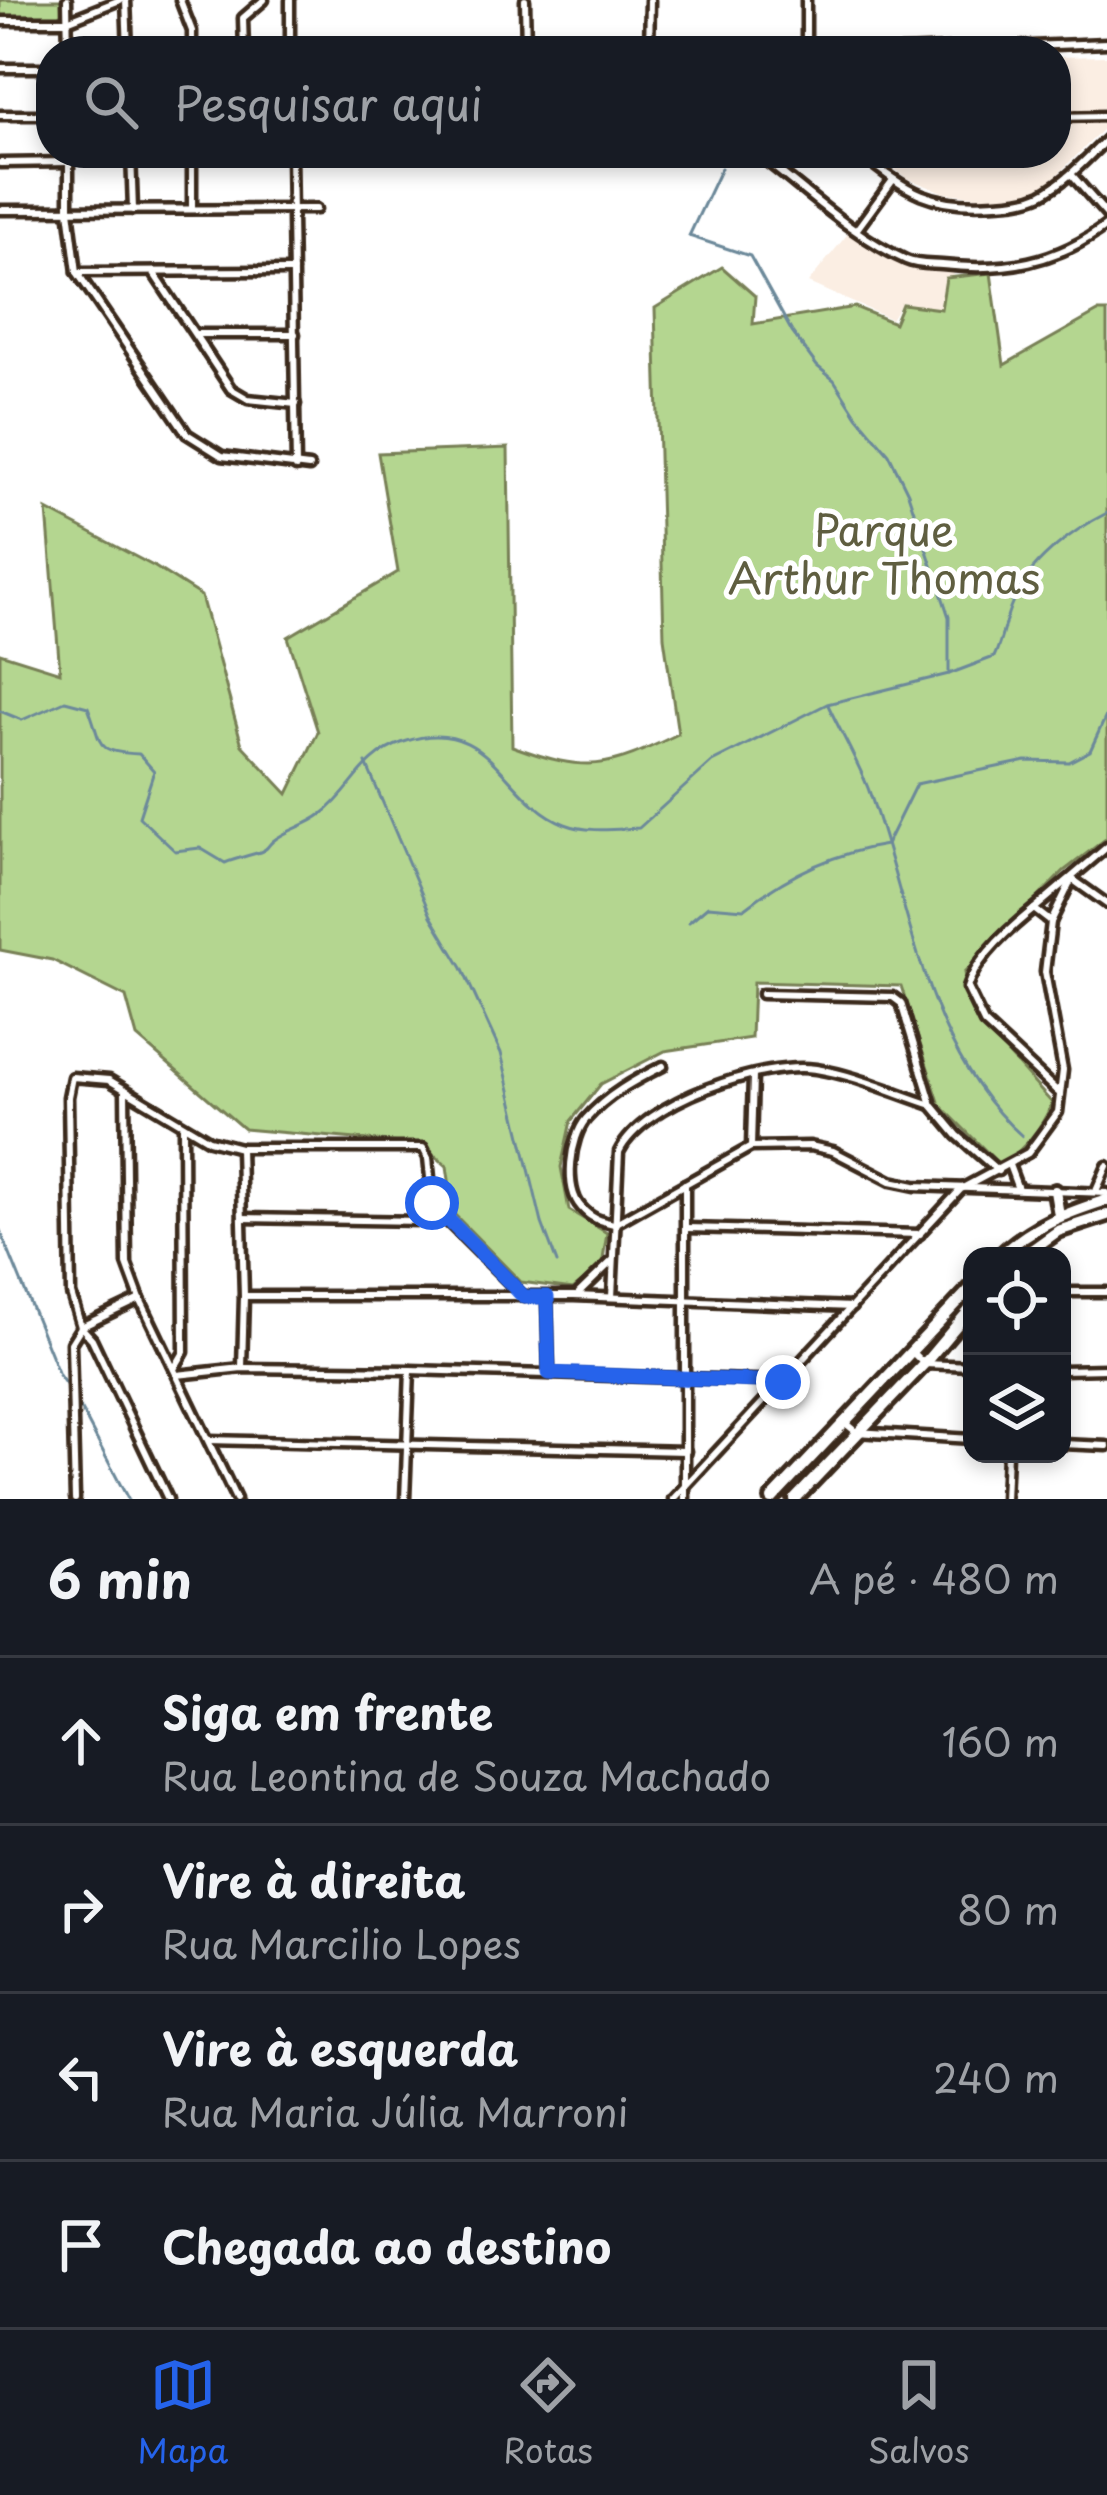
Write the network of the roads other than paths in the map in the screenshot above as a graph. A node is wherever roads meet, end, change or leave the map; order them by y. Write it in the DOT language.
graph roads {
  1 [pos="68,0"];
  2 [pos="123,0"];
  3 [pos="180,0"];
  4 [pos="263,0"];
  5 [pos="290,0"];
  6 [pos="526,0"];
  7 [pos="650,0"];
  8 [pos="806,0"];
  9 [pos="0,21"];
  10 [pos="68,21"];
  11 [pos="68,36"];
  12 [pos="127,36"];
  13 [pos="192,36"];
  14 [pos="244,36"];
  15 [pos="290,36"];
  16 [pos="526,36"];
  17 [pos="650,36"];
  18 [pos="806,36"];
  19 [pos="1107,43"];
  20 [pos="1071,44"];
  21 [pos="0,68"];
  22 [pos="36,68"];
  23 [pos="0,115"];
  24 [pos="36,115"];
  25 [pos="1107,116"];
  26 [pos="1071,117"];
  27 [pos="1107,139"];
  28 [pos="36,160"];
  29 [pos="0,163"];
  30 [pos="69,168"];
  31 [pos="132,168"];
  32 [pos="192,168"];
  33 [pos="291,168"];
  34 [pos="776,168"];
  35 [pos="878,168"];
  36 [pos="1071,174"];
  37 [pos="893,180"];
  38 [pos="192,209"];
  39 [pos="292,209"];
  40 [pos="316,209"];
  41 [pos="0,210"];
  42 [pos="69,210"];
  43 [pos="133,210"];
  44 [pos="1107,215"];
  45 [pos="1107,225"];
  46 [pos="857,230"];
  47 [pos="293,271"];
  48 [pos="77,272"];
  49 [pos="153,272"];
  50 [pos="194,334"];
  51 [pos="295,334"];
  52 [pos="296,404"];
  53 [pos="309,466"];
  54 [pos="296,467"];
  55 [pos="1107,848"];
  56 [pos="1072,879"];
  57 [pos="1107,904"];
  58 [pos="1034,909"];
  59 [pos="1051,922"];
  60 [pos="762,994"];
  61 [pos="663,1066"];
  62 [pos="753,1076"];
  63 [pos="125,1090"];
  64 [pos="1060,1094"];
  65 [pos="932,1105"];
  66 [pos="183,1125"];
  67 [pos="751,1147"];
  68 [pos="240,1148"];
  69 [pos="1009,1165"];
  70 [pos="1107,1166"];
  71 [pos="998,1171"];
  72 [pos="685,1184"];
  73 [pos="961,1189"];
  74 [pos="1018,1189"];
  75 [pos="1054,1191"];
  76 [pos="1096,1191"];
  77 [pos="1107,1196"];
  78 [pos="1059,1215"];
  79 [pos="1107,1215"];
  80 [pos="442,1216"];
  81 [pos="242,1218"];
  82 [pos="614,1224"];
  83 [pos="687,1228"];
  84 [pos="920,1234"];
  85 [pos="1011,1247"];
  86 [pos="1036,1247"];
  87 [pos="614,1258"];
  88 [pos="1071,1292"];
  89 [pos="1107,1292"];
  90 [pos="244,1296"];
  91 [pos="574,1296"];
  92 [pos="524,1297"];
  93 [pos="547,1297"];
  94 [pos="963,1297"];
  95 [pos="612,1298"];
  96 [pos="140,1299"];
  97 [pos="686,1301"];
  98 [pos="852,1307"];
  99 [pos="963,1317"];
  100 [pos="81,1327"];
  101 [pos="912,1352"];
  102 [pos="924,1364"];
  103 [pos="963,1366"];
  104 [pos="242,1368"];
  105 [pos="410,1370"];
  106 [pos="1071,1370"];
  107 [pos="1107,1370"];
  108 [pos="176,1372"];
  109 [pos="549,1373"];
  110 [pos="686,1377"];
  111 [pos="783,1382"];
  112 [pos="844,1422"];
  113 [pos="856,1432"];
  114 [pos="963,1438"];
  115 [pos="209,1440"];
  116 [pos="1071,1444"];
  117 [pos="1107,1446"];
  118 [pos="406,1447"];
  119 [pos="686,1451"];
  120 [pos="1007,1463"];
  121 [pos="686,1486"];
  122 [pos="799,1498"];
  123 [pos="80,1499"];
  124 [pos="168,1499"];
  125 [pos="236,1499"];
  126 [pos="405,1499"];
  127 [pos="673,1499"];
  128 [pos="686,1499"];
  129 [pos="772,1499"];
  130 [pos="1005,1499"];
  1 -- 10 [label="street"];
  2 -- 10 [label="street"];
  2 -- 12 [label="street"];
  3 -- 13 [label="street"];
  4 -- 14 [label="street"];
  5 -- 15 [label="street"];
  6 -- 16 [label="street"];
  7 -- 17 [label="street"];
  8 -- 18 [label="street"];
  9 -- 10 [label="street"];
  10 -- 11 [label="street"];
  19 -- 20 [label="street"];
  21 -- 22 [label="street"];
  23 -- 24 [label="street"];
  25 -- 26 [label="street"];
  27 -- 36 [label="street"];
  28 -- 29 [label="street"];
  30 -- 42 [label="street"];
  31 -- 43 [label="street"];
  32 -- 38 [label="street"];
  33 -- 39 [label="street"];
  34 -- 46 [label="street"];
  35 -- 37 [label="street"];
  36 -- 37 [label="street"];
  36 -- 44 [label="street"];
  37 -- 46 [label="street"];
  38 -- 39 [label="street"];
  38 -- 43 [label="street"];
  39 -- 40 [label="street"];
  39 -- 47 [label="street"];
  41 -- 42 [label="street"];
  42 -- 43 [label="street"];
  42 -- 48 [label="street"];
  45 -- 46 [label="street"];
  47 -- 49 [label="street"];
  47 -- 51 [label="street"];
  48 -- 49 [label="street"];
  48 -- 54 [label="street"];
  49 -- 50 [label="street"];
  50 -- 51 [label="street"];
  50 -- 52 [label="street"];
  51 -- 52 [label="street"];
  52 -- 54 [label="street"];
  53 -- 54 [label="street"];
  55 -- 56 [label="street"];
  56 -- 57 [label="street"];
  56 -- 58 [label="street"];
  56 -- 59 [label="street"];
  58 -- 59 [label="street"];
  58 -- 64 [label="street"];
  59 -- 64 [label="street"];
  60 -- 65 [label="street"];
  61 -- 82 [label="street"];
  62 -- 65 [label="street"];
  62 -- 67 [label="street"];
  62 -- 82 [label="street"];
  63 -- 66 [label="street"];
  63 -- 96 [label="street"];
  63 -- 100 [label="street"];
  64 -- 69 [label="street"];
  65 -- 71 [label="street"];
  66 -- 68 [label="street"];
  66 -- 108 [label="street"];
  67 -- 72 [label="street"];
  67 -- 73 [label="street"];
  68 -- 80 [label="street"];
  68 -- 81 [label="street"];
  69 -- 71 [label="street"];
  69 -- 74 [label="street"];
  70 -- 76 [label="street"];
  71 -- 73 [label="street"];
  72 -- 82 [label="street"];
  72 -- 83 [label="street"];
  73 -- 74 [label="street"];
  73 -- 84 [label="street"];
  74 -- 75 [label="street"];
  75 -- 76 [label="street"];
  75 -- 78 [label="main road"];
  76 -- 77 [label="street"];
  77 -- 78 [label="main road"];
  78 -- 85 [label="main road"];
  79 -- 86 [label="main road"];
  80 -- 81 [label="street"];
  80 -- 92 [label="street"];
  81 -- 90 [label="street"];
  82 -- 87 [label="street"];
  83 -- 84 [label="street"];
  83 -- 97 [label="street"];
  84 -- 98 [label="street"];
  87 -- 91 [label="street"];
  87 -- 95 [label="street"];
  88 -- 89 [label="street"];
  90 -- 92 [label="street"];
  90 -- 104 [label="street"];
  91 -- 93 [label="street"];
  91 -- 95 [label="street"];
  92 -- 93 [label="street"];
  93 -- 109 [label="street"];
  94 -- 101 [label="main road"];
  95 -- 97 [label="street"];
  96 -- 100 [label="street"];
  96 -- 108 [label="street"];
  97 -- 98 [label="street"];
  97 -- 110 [label="street"];
  98 -- 111 [label="street"];
  99 -- 102 [label="main road"];
  100 -- 123 [label="street"];
  100 -- 124 [label="street"];
  101 -- 102 [label="street"];
  101 -- 112 [label="main road"];
  102 -- 103 [label="street"];
  102 -- 113 [label="main road"];
  104 -- 105 [label="street"];
  104 -- 108 [label="street"];
  105 -- 109 [label="street"];
  105 -- 118 [label="street"];
  106 -- 107 [label="street"];
  108 -- 115 [label="street"];
  109 -- 110 [label="street"];
  110 -- 111 [label="street"];
  110 -- 119 [label="street"];
  111 -- 121 [label="street"];
  112 -- 113 [label="street"];
  112 -- 129 [label="main road"];
  113 -- 114 [label="street"];
  113 -- 122 [label="main road"];
  115 -- 118 [label="street"];
  115 -- 125 [label="street"];
  116 -- 117 [label="street"];
  118 -- 119 [label="street"];
  118 -- 126 [label="street"];
  119 -- 121 [label="street"];
  120 -- 130 [label="street"];
  121 -- 127 [label="street"];
  121 -- 128 [label="street"];
}
